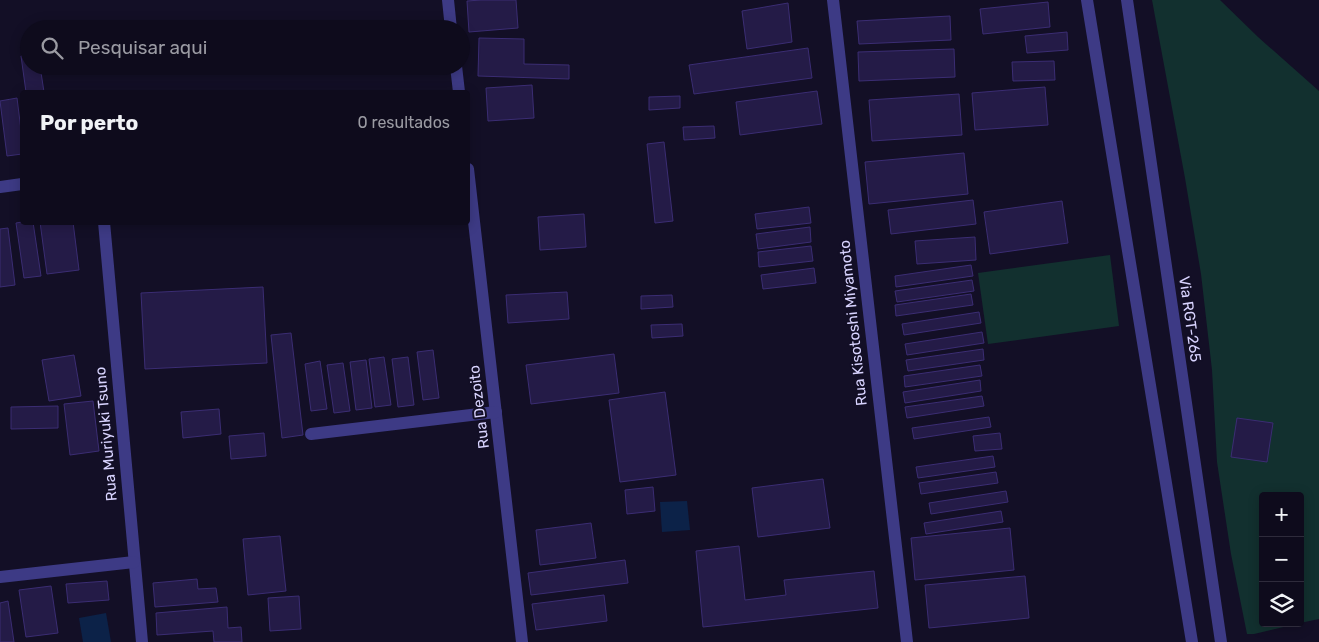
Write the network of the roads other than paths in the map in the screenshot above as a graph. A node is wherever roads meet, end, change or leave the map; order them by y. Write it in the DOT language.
graph roads {
  1 [pos="448,0"];
  2 [pos="833,0"];
  3 [pos="1087,0"];
  4 [pos="1127,0"];
  5 [pos="450,20"];
  6 [pos="457,75"];
  7 [pos="459,90"];
  8 [pos="20,184"];
  9 [pos="470,186"];
  10 [pos="0,187"];
  11 [pos="104,225"];
  12 [pos="496,412"];
  13 [pos="311,434"];
  14 [pos="134,562"];
  15 [pos="0,576"];
  16 [pos="142,642"];
  17 [pos="522,642"];
  18 [pos="907,642"];
  19 [pos="1192,642"];
  20 [pos="1221,642"];
  1 -- 5 [label="street"];
  2 -- 18 [label="street, Rua Kisotoshi Miyamoto"];
  3 -- 19 [label="street"];
  4 -- 20 [label="street, Via RGT-265"];
  6 -- 7 [label="street"];
  8 -- 10 [label="street"];
  9 -- 12 [label="street, Rua Dezoito"];
  11 -- 14 [label="street, Rua Muriyuki Tsuno"];
  12 -- 13 [label="street"];
  12 -- 17 [label="street, Rua Dezoito"];
  14 -- 15 [label="street"];
  14 -- 16 [label="street, Rua Muriyuki Tsuno"];
}
